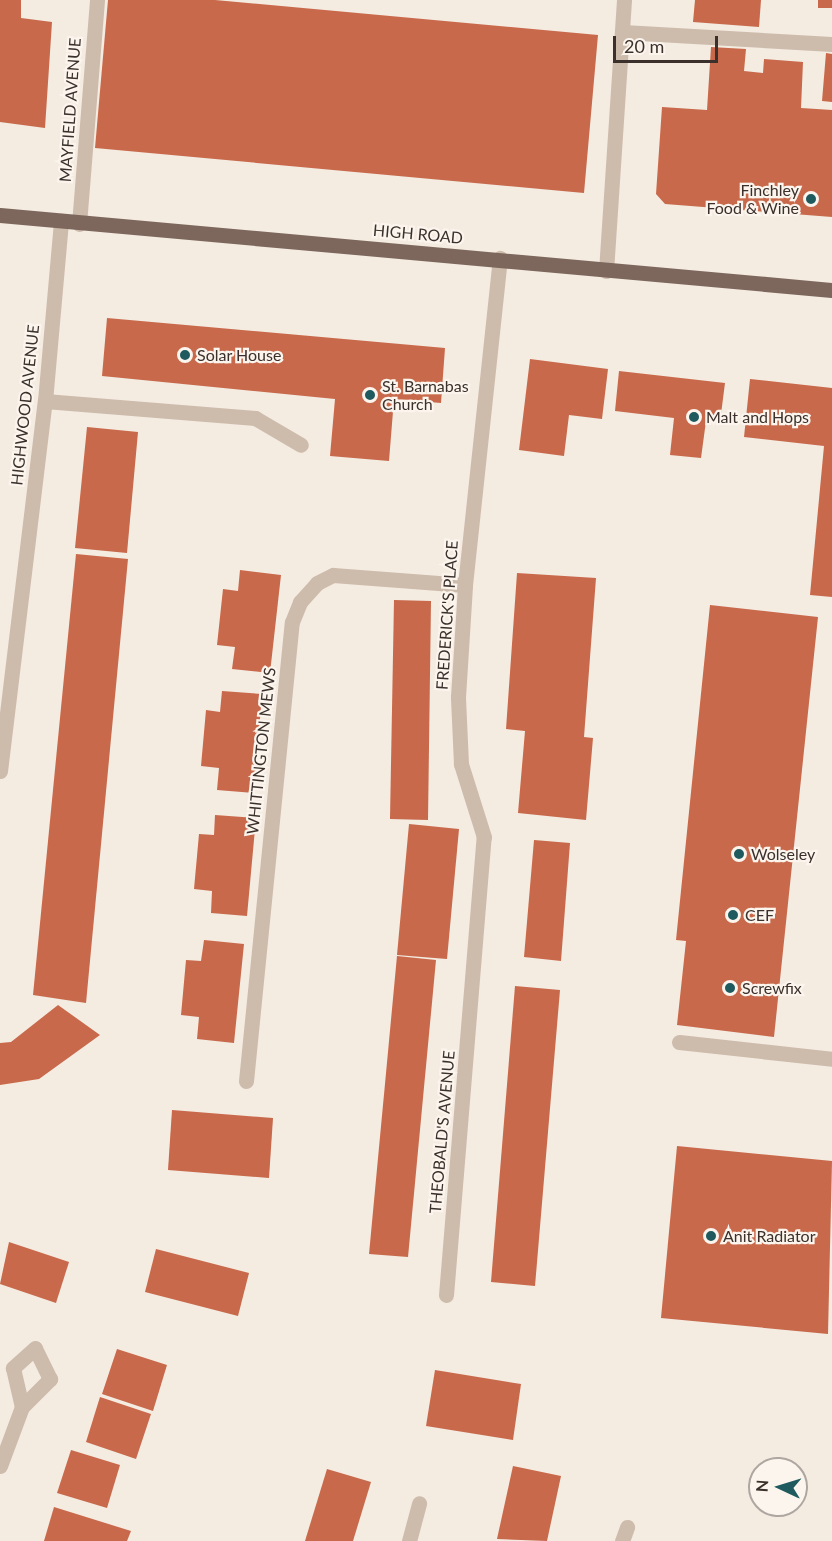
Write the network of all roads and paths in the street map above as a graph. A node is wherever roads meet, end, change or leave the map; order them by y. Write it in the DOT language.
graph roads {
  1 [pos="97,0"];
  2 [pos="624,0"];
  3 [pos="623,32"];
  4 [pos="832,44"];
  5 [pos="0,215"];
  6 [pos="62,221"];
  7 [pos="80,224"];
  8 [pos="500,258"];
  9 [pos="606,271"];
  10 [pos="832,290"];
  11 [pos="45,400"];
  12 [pos="301,445"];
  13 [pos="465,585"];
  14 [pos="0,771"];
  15 [pos="474,972"];
  16 [pos="679,1042"];
  17 [pos="832,1059"];
  18 [pos="246,1081"];
  19 [pos="446,1295"];
  20 [pos="22,1407"];
  21 [pos="0,1466"];
  22 [pos="419,1503"];
  23 [pos="409,1541"];
  1 -- 7 [label="street, MAYFIELD AVENUE"];
  2 -- 3 [label="street"];
  3 -- 4 [label="street"];
  3 -- 9 [label="street"];
  5 -- 6 [label="main road, HIGH ROAD"];
  6 -- 7 [label="main road, HIGH ROAD"];
  6 -- 11 [label="street, HIGHWOOD AVENUE"];
  7 -- 8 [label="main road, HIGH ROAD"];
  8 -- 9 [label="main road, HIGH ROAD"];
  8 -- 13 [label="street, FREDERICK'S PLACE"];
  9 -- 10 [label="main road, HIGH ROAD"];
  11 -- 12 [label="street"];
  11 -- 14 [label="street, HIGHWOOD AVENUE"];
  13 -- 15 [label="street, FREDERICK'S PLACE"];
  13 -- 18 [label="street, WHITTINGTON MEWS"];
  15 -- 19 [label="street, THEOBALD'S AVENUE"];
  16 -- 17 [label="street"];
  20 -- 21 [label="street"];
  22 -- 23 [label="street"];
}
